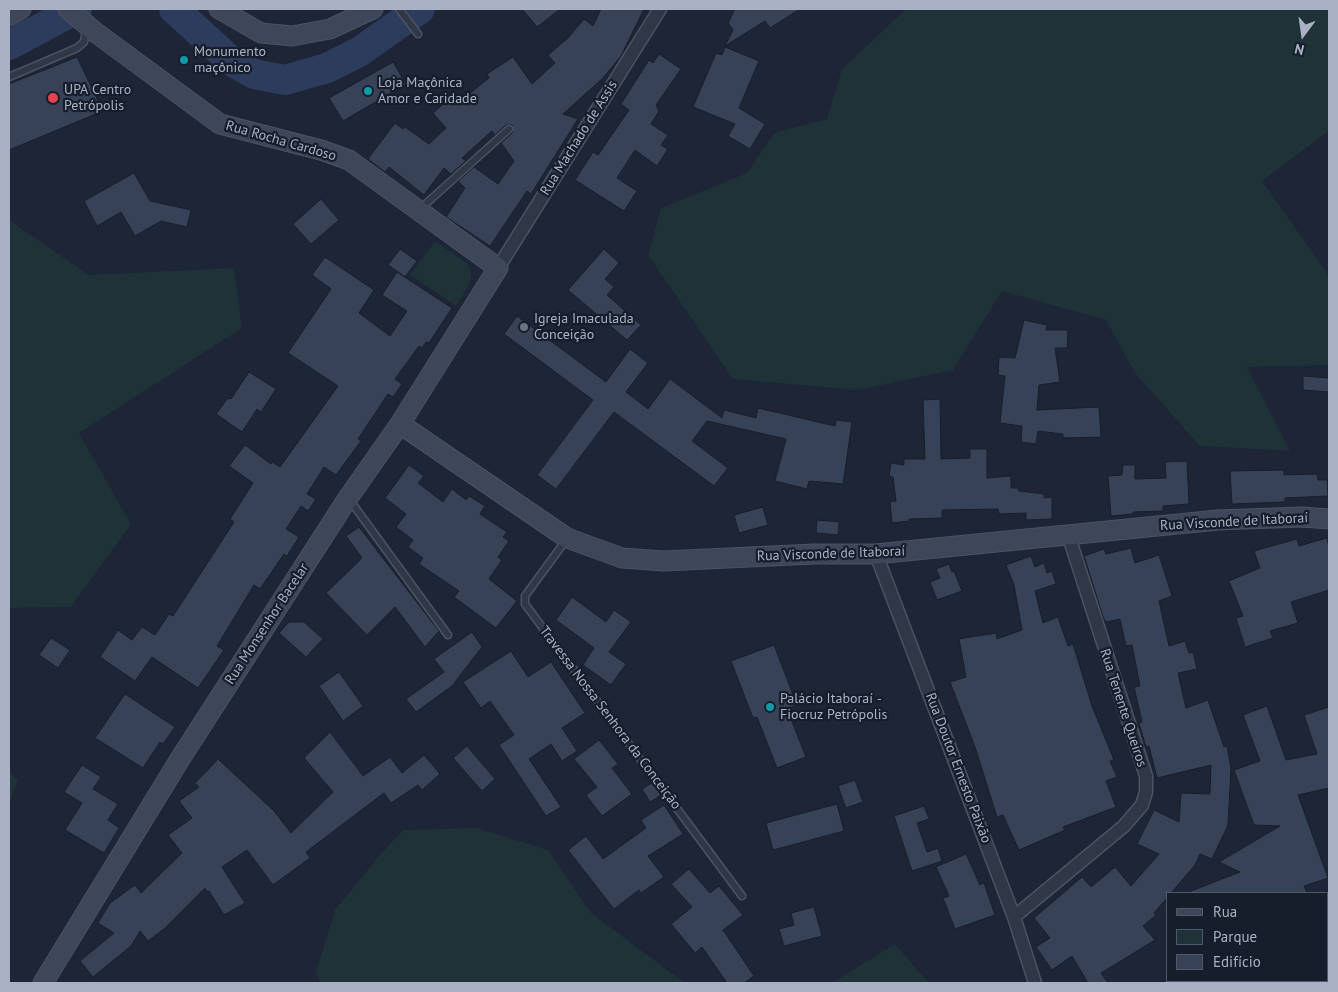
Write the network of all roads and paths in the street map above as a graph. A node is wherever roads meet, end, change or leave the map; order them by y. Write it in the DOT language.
graph roads {
  1 [pos="21,9"];
  2 [pos="68,9"];
  3 [pos="219,9"];
  4 [pos="373,9"];
  5 [pos="399,9"];
  6 [pos="660,9"];
  7 [pos="9,16"];
  8 [pos="86,25"];
  9 [pos="418,34"];
  10 [pos="9,77"];
  11 [pos="509,129"];
  12 [pos="419,209"];
  13 [pos="498,268"];
  14 [pos="400,424"];
  15 [pos="348,498"];
  16 [pos="1329,520"];
  17 [pos="1068,534"];
  18 [pos="567,538"];
  19 [pos="876,554"];
  20 [pos="448,635"];
  21 [pos="742,896"];
  22 [pos="1014,917"];
  23 [pos="43,983"];
  24 [pos="1035,983"];
  1 -- 7 [label="main road"];
  2 -- 8 [label="main road, Rua Rocha Cardoso"];
  3 -- 4 [label="main road"];
  5 -- 9 [label="lane"];
  6 -- 13 [label="street, Rua Machado de Assis"];
  8 -- 10 [label="lane"];
  8 -- 12 [label="main road, Rua Rocha Cardoso"];
  11 -- 12 [label="lane"];
  12 -- 13 [label="main road, Rua Rocha Cardoso"];
  13 -- 14 [label="main road, Rua Monsenhor Bacelar"];
  14 -- 15 [label="main road, Rua Monsenhor Bacelar"];
  14 -- 18 [label="main road, Rua Visconde de Itaboraí"];
  15 -- 20 [label="lane"];
  15 -- 23 [label="main road, Rua Monsenhor Bacelar"];
  16 -- 17 [label="main road, Rua Visconde de Itaboraí"];
  17 -- 19 [label="main road, Rua Visconde de Itaboraí"];
  17 -- 22 [label="street, Rua Tenente Queiros"];
  18 -- 19 [label="main road, Rua Visconde de Itaboraí"];
  18 -- 21 [label="lane, Travessa Nossa Senhora da Conceição"];
  19 -- 22 [label="street, Rua Doutor Ernesto Paixão"];
  22 -- 24 [label="street, Rua Doutor Ernesto Paixão"];
}
